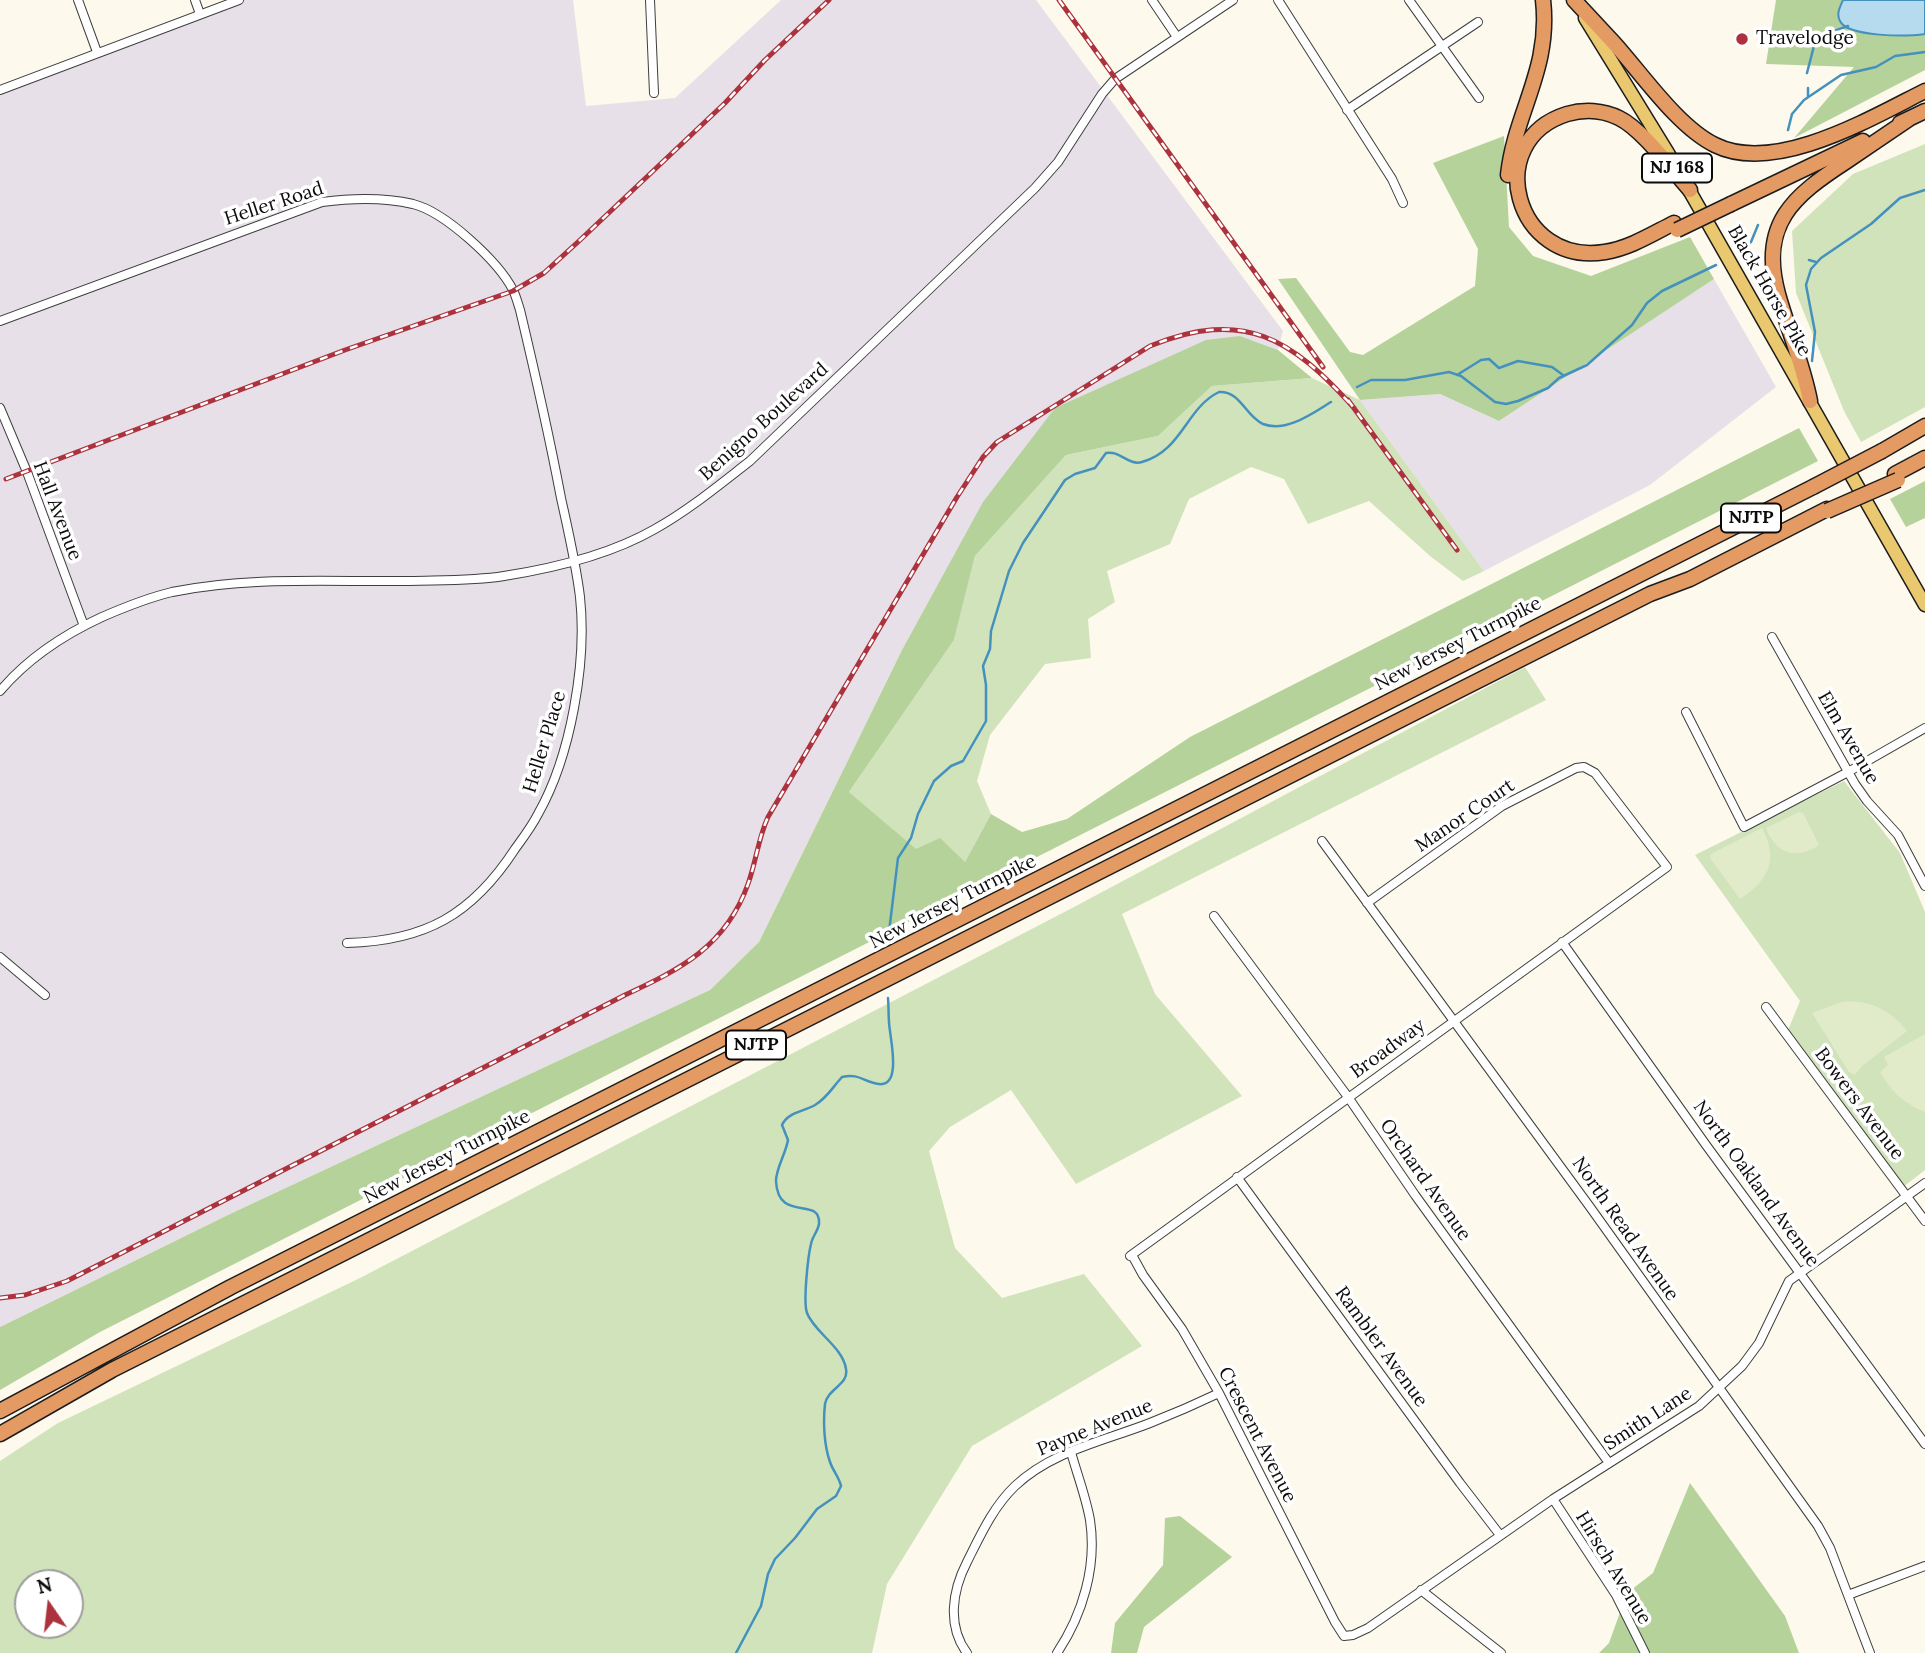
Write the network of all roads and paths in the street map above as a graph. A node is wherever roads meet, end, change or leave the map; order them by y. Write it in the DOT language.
graph roads {
  1 [pos="78,0"];
  2 [pos="195,0"];
  3 [pos="239,0"];
  4 [pos="650,0"];
  5 [pos="1152,0"];
  6 [pos="1233,0"];
  7 [pos="1278,0"];
  8 [pos="1409,0"];
  9 [pos="1544,0"];
  10 [pos="1574,0"];
  11 [pos="200,14"];
  12 [pos="1478,22"];
  13 [pos="1177,37"];
  14 [pos="1441,46"];
  15 [pos="97,52"];
  16 [pos="0,90"];
  17 [pos="1925,91"];
  18 [pos="654,93"];
  19 [pos="1479,98"];
  20 [pos="1910,98"];
  21 [pos="1347,110"];
  22 [pos="1925,111"];
  23 [pos="1909,119"];
  24 [pos="1690,190"];
  25 [pos="1729,201"];
  26 [pos="1403,203"];
  27 [pos="1676,227"];
  28 [pos="0,321"];
  29 [pos="1810,401"];
  30 [pos="0,408"];
  31 [pos="1925,428"];
  32 [pos="1925,458"];
  33 [pos="1925,466"];
  34 [pos="1896,477"];
  35 [pos="574,561"];
  36 [pos="1925,605"];
  37 [pos="84,626"];
  38 [pos="1772,637"];
  39 [pos="0,691"];
  40 [pos="1686,712"];
  41 [pos="1925,728"];
  42 [pos="1586,768"];
  43 [pos="1848,772"];
  44 [pos="1322,841"];
  45 [pos="1925,886"];
  46 [pos="1367,903"];
  47 [pos="1214,916"];
  48 [pos="1562,942"];
  49 [pos="347,943"];
  50 [pos="0,957"];
  51 [pos="46,995"];
  52 [pos="1766,1007"];
  53 [pos="1455,1020"];
  54 [pos="1348,1097"];
  55 [pos="1237,1177"];
  56 [pos="1925,1182"];
  57 [pos="1907,1196"];
  58 [pos="1925,1221"];
  59 [pos="1130,1256"];
  60 [pos="1801,1272"];
  61 [pos="1720,1388"];
  62 [pos="1219,1394"];
  63 [pos="0,1411"];
  64 [pos="0,1434"];
  65 [pos="1925,1444"];
  66 [pos="1071,1452"];
  67 [pos="1609,1463"];
  68 [pos="1553,1499"];
  69 [pos="1500,1535"];
  70 [pos="1925,1566"];
  71 [pos="1421,1590"];
  72 [pos="1848,1595"];
  73 [pos="1344,1636"];
  74 [pos="967,1653"];
  75 [pos="1056,1653"];
  76 [pos="1501,1653"];
  77 [pos="1645,1653"];
  78 [pos="1870,1653"];
  1 -- 15 [label="street"];
  2 -- 11 [label="street"];
  3 -- 11 [label="street"];
  4 -- 18 [label="street"];
  5 -- 13 [label="street"];
  6 -- 13 [label="street, Benigno Boulevard"];
  7 -- 21 [label="street"];
  8 -- 14 [label="street"];
  9 -- 27 [label="highway"];
  10 -- 20 [label="highway"];
  10 -- 24 [label="main road, Black Horse Pike / NJ 168"];
  11 -- 15 [label="street"];
  12 -- 14 [label="street"];
  13 -- 35 [label="street, Benigno Boulevard"];
  14 -- 19 [label="street"];
  14 -- 21 [label="street"];
  15 -- 16 [label="street"];
  17 -- 20 [label="highway"];
  20 -- 25 [label="highway"];
  21 -- 26 [label="street"];
  22 -- 23 [label="highway"];
  23 -- 25 [label="highway"];
  23 -- 29 [label="highway"];
  24 -- 27 [label="highway"];
  24 -- 29 [label="main road, Black Horse Pike / NJ 168"];
  25 -- 27 [label="highway"];
  28 -- 35 [label="street, Heller Road"];
  29 -- 36 [label="main road, Black Horse Pike / NJ 168"];
  30 -- 37 [label="street, Hall Avenue"];
  31 -- 63 [label="highway, New Jersey Turnpike / NJTP, bridge"];
  32 -- 34 [label="highway, New Jersey Turnpike / NJTP"];
  33 -- 34 [label="highway"];
  34 -- 64 [label="highway, New Jersey Turnpike / NJTP, bridge"];
  35 -- 37 [label="street, Benigno Boulevard"];
  35 -- 49 [label="street, Heller Place"];
  37 -- 39 [label="street, Benigno Boulevard"];
  38 -- 43 [label="street, Elm Avenue"];
  40 -- 43 [label="street"];
  41 -- 43 [label="street"];
  42 -- 46 [label="street, Manor Court"];
  42 -- 48 [label="street, Broadway"];
  43 -- 45 [label="street, Elm Avenue"];
  44 -- 46 [label="street, North Read Avenue"];
  46 -- 53 [label="street, North Read Avenue"];
  47 -- 54 [label="street, Orchard Avenue"];
  48 -- 53 [label="street, Broadway"];
  48 -- 60 [label="street, North Oakland Avenue"];
  50 -- 51 [label="street"];
  52 -- 57 [label="street, Bowers Avenue"];
  53 -- 54 [label="street, Broadway"];
  53 -- 61 [label="street, North Read Avenue"];
  54 -- 55 [label="street, Broadway"];
  54 -- 67 [label="street, Orchard Avenue"];
  55 -- 59 [label="street, Broadway"];
  55 -- 69 [label="street, Rambler Avenue"];
  56 -- 57 [label="street, Smith Lane"];
  57 -- 58 [label="street, Bowers Avenue"];
  57 -- 60 [label="street, Smith Lane"];
  59 -- 62 [label="street, Crescent Avenue"];
  60 -- 61 [label="street, Smith Lane"];
  60 -- 65 [label="street, North Oakland Avenue"];
  61 -- 67 [label="street, Smith Lane"];
  61 -- 72 [label="street, North Read Avenue"];
  62 -- 66 [label="street, Payne Avenue"];
  62 -- 73 [label="street, Crescent Avenue"];
  66 -- 74 [label="street, Payne Avenue"];
  66 -- 75 [label="street"];
  67 -- 68 [label="street, Smith Lane"];
  68 -- 69 [label="street, Smith Lane"];
  68 -- 77 [label="street, Hirsch Avenue"];
  69 -- 71 [label="street, Smith Lane"];
  70 -- 72 [label="street"];
  71 -- 73 [label="street, Smith Lane"];
  71 -- 76 [label="street"];
  72 -- 78 [label="street, North Read Avenue"];
}
